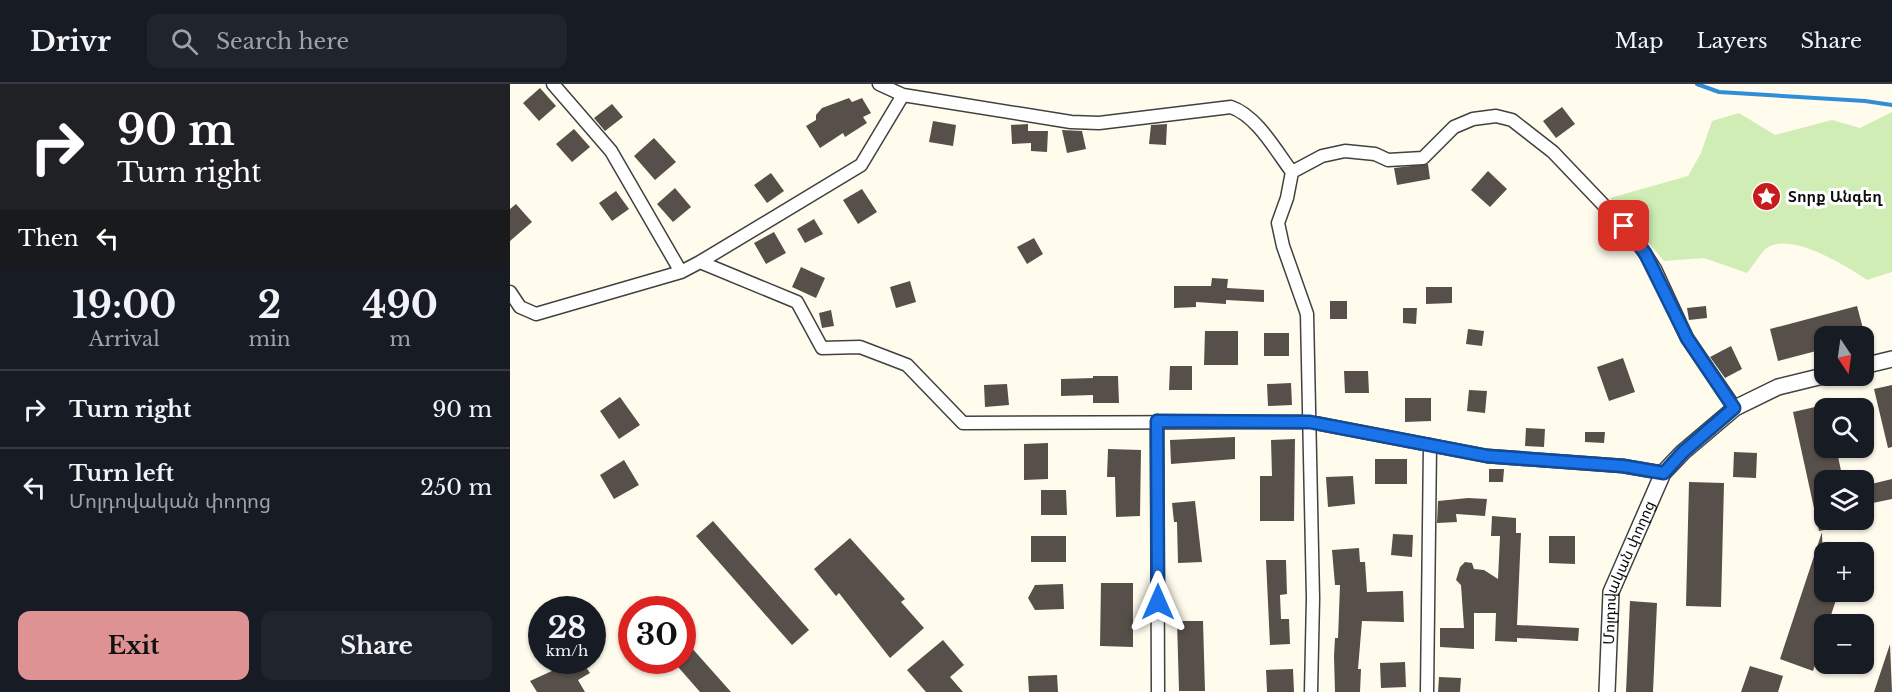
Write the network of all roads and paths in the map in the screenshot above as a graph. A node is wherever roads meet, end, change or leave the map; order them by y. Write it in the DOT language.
graph roads {
  1 [pos="553,84"];
  2 [pos="879,84"];
  3 [pos="903,95"];
  4 [pos="1292,172"];
  5 [pos="700,262"];
  6 [pos="681,272"];
  7 [pos="510,292"];
  8 [pos="1892,359"];
  9 [pos="1874,363"];
  10 [pos="1814,378"];
  11 [pos="1734,408"];
  12 [pos="1157,421"];
  13 [pos="1310,422"];
  14 [pos="1430,445"];
  15 [pos="1664,473"];
  16 [pos="1158,692"];
  17 [pos="1311,692"];
  18 [pos="1427,692"];
  19 [pos="1607,692"];
  1 -- 6 [label="street"];
  2 -- 3 [label="street"];
  3 -- 4 [label="street"];
  3 -- 5 [label="street"];
  4 -- 11 [label="street"];
  4 -- 13 [label="street"];
  5 -- 6 [label="street"];
  5 -- 12 [label="street"];
  6 -- 7 [label="street"];
  8 -- 9 [label="street"];
  10 -- 11 [label="street, Մոլդովական փողոց"];
  11 -- 15 [label="street, Մոլդովական փողոց"];
  12 -- 13 [label="street"];
  12 -- 16 [label="street"];
  13 -- 14 [label="street"];
  13 -- 17 [label="street"];
  14 -- 15 [label="street"];
  14 -- 18 [label="street"];
  15 -- 19 [label="street, Մոլդովական փողոց"];
}
